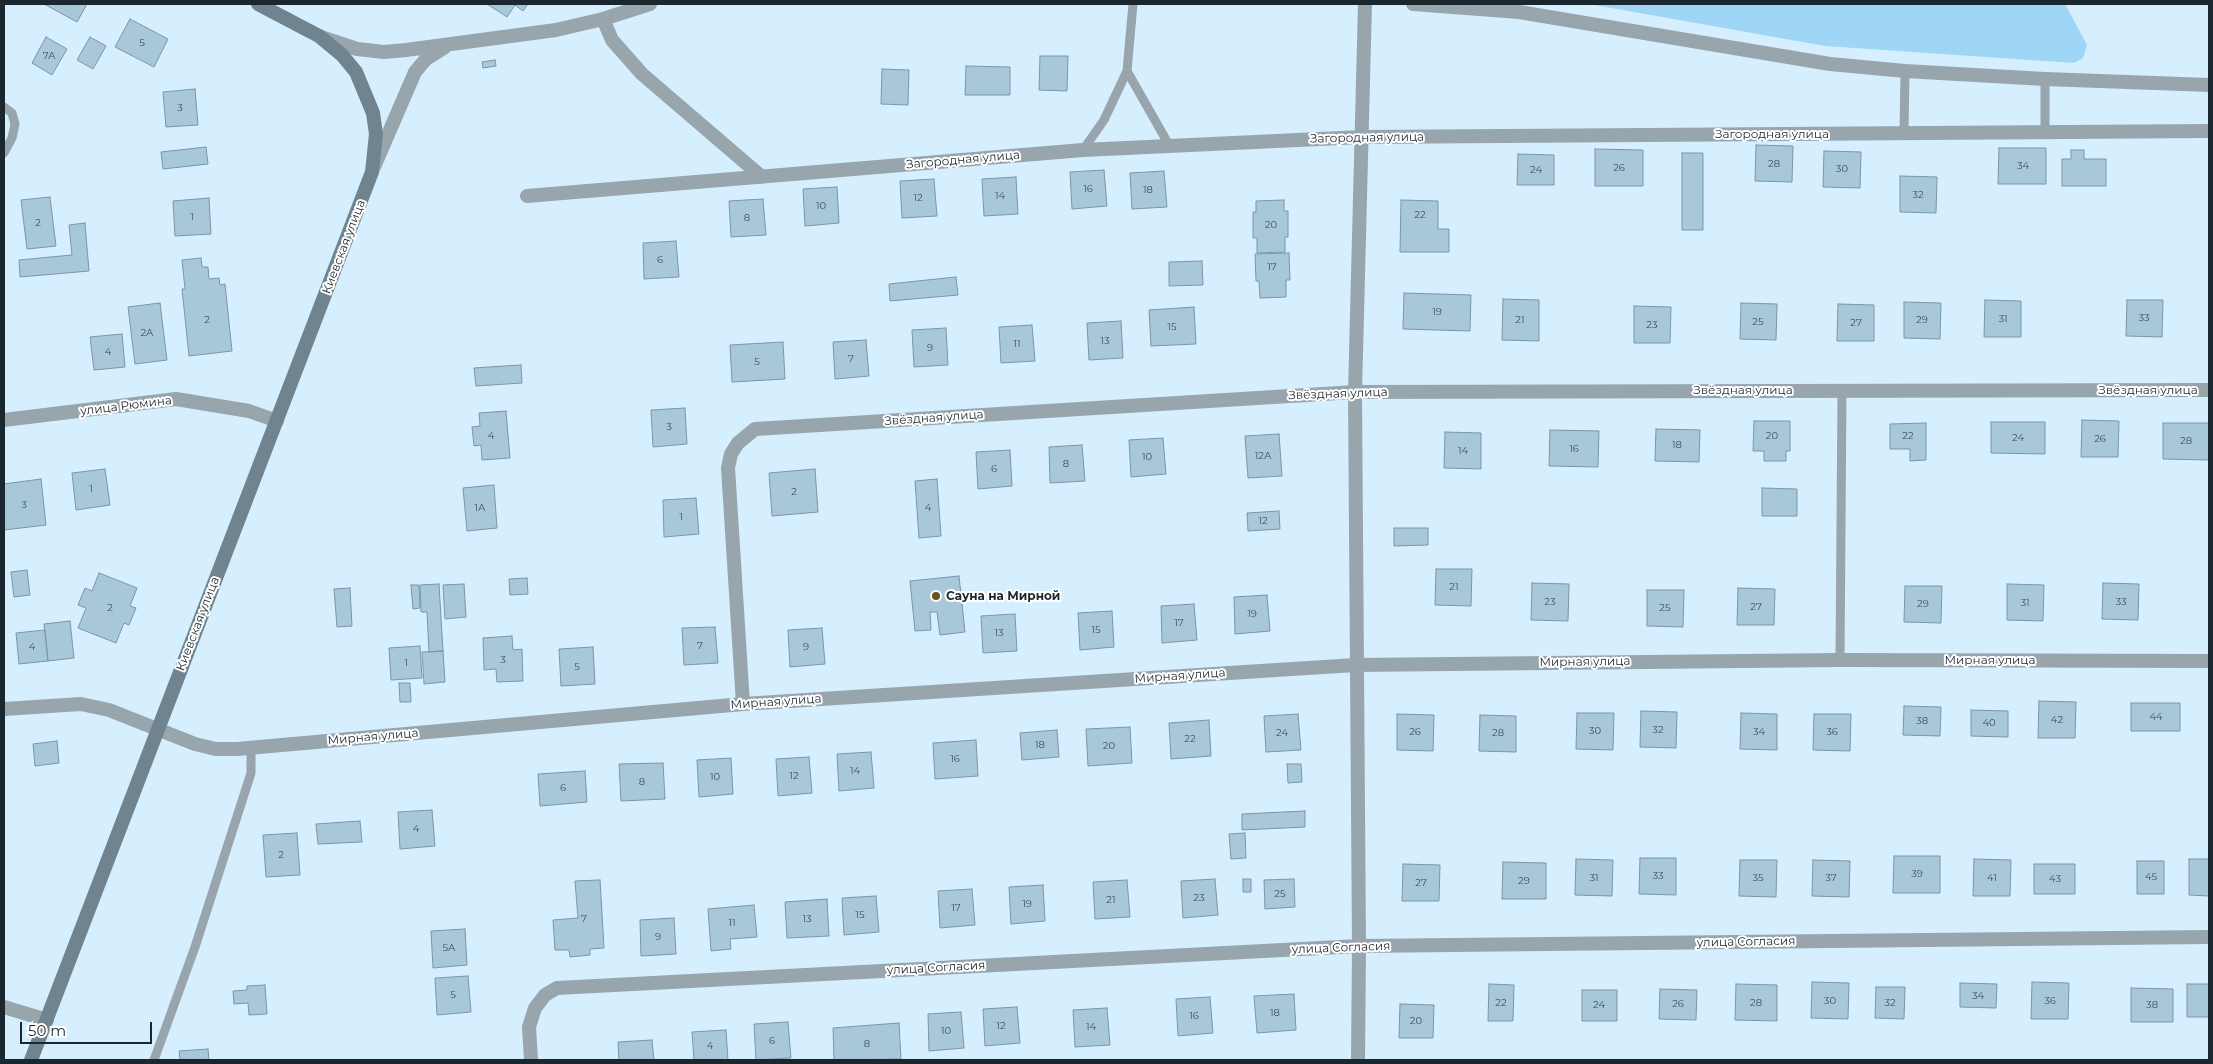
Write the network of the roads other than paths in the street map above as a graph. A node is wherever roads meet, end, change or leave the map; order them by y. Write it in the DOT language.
graph roads {
  1 [pos="258,4"];
  2 [pos="647,4"];
  3 [pos="1133,4"];
  4 [pos="1365,4"];
  5 [pos="1413,4"];
  6 [pos="603,19"];
  7 [pos="319,36"];
  8 [pos="455,43"];
  9 [pos="1127,71"];
  10 [pos="1905,71"];
  11 [pos="2045,79"];
  12 [pos="2209,85"];
  13 [pos="4,107"];
  14 [pos="2209,131"];
  15 [pos="2045,132"];
  16 [pos="1904,133"];
  17 [pos="1362,137"];
  18 [pos="1168,145"];
  19 [pos="1083,150"];
  20 [pos="4,153"];
  21 [pos="372,172"];
  22 [pos="762,177"];
  23 [pos="528,196"];
  24 [pos="1842,389"];
  25 [pos="2209,390"];
  26 [pos="1355,392"];
  27 [pos="4,420"];
  28 [pos="277,421"];
  29 [pos="1840,660"];
  30 [pos="2209,661"];
  31 [pos="1356,665"];
  32 [pos="743,704"];
  33 [pos="4,709"];
  34 [pos="157,728"];
  35 [pos="251,748"];
  36 [pos="2209,936"];
  37 [pos="1359,946"];
  38 [pos="4,1007"];
  39 [pos="46,1020"];
  40 [pos="31,1060"];
  41 [pos="154,1060"];
  42 [pos="531,1060"];
  43 [pos="1358,1060"];
  1 -- 7 [label="main road, Киевская улица"];
  2 -- 6 [label="street"];
  3 -- 9 [label="lane"];
  4 -- 17 [label="street"];
  5 -- 10 [label="street"];
  6 -- 8 [label="street"];
  6 -- 22 [label="street"];
  7 -- 8 [label="street"];
  7 -- 21 [label="main road, Киевская улица"];
  8 -- 21 [label="street"];
  9 -- 18 [label="lane"];
  9 -- 19 [label="lane"];
  10 -- 11 [label="street"];
  10 -- 16 [label="lane"];
  11 -- 12 [label="street"];
  11 -- 15 [label="lane"];
  13 -- 20 [label="lane"];
  14 -- 15 [label="street, Загородная улица"];
  15 -- 16 [label="street, Загородная улица"];
  16 -- 17 [label="street, Загородная улица"];
  17 -- 18 [label="street, Загородная улица"];
  17 -- 26 [label="street"];
  18 -- 19 [label="street, Загородная улица"];
  19 -- 22 [label="street, Загородная улица"];
  21 -- 28 [label="main road, Киевская улица"];
  22 -- 23 [label="street, Загородная улица"];
  24 -- 25 [label="street, Звёздная улица"];
  24 -- 26 [label="street, Звёздная улица"];
  24 -- 29 [label="lane"];
  26 -- 31 [label="street"];
  26 -- 32 [label="street, Звёздная улица"];
  27 -- 28 [label="street, улица Рюмина"];
  28 -- 34 [label="main road, Киевская улица"];
  29 -- 30 [label="street, Мирная улица"];
  29 -- 31 [label="street, Мирная улица"];
  31 -- 32 [label="street, Мирная улица"];
  31 -- 37 [label="street"];
  32 -- 35 [label="street, Мирная улица"];
  33 -- 34 [label="street, Мирная улица"];
  34 -- 35 [label="street, Мирная улица"];
  34 -- 39 [label="main road, Киевская улица"];
  35 -- 41 [label="lane"];
  36 -- 37 [label="street, улица Согласия"];
  37 -- 42 [label="street, улица Согласия"];
  37 -- 43 [label="street"];
  38 -- 39 [label="street"];
  39 -- 40 [label="main road, Киевская улица"];
}
